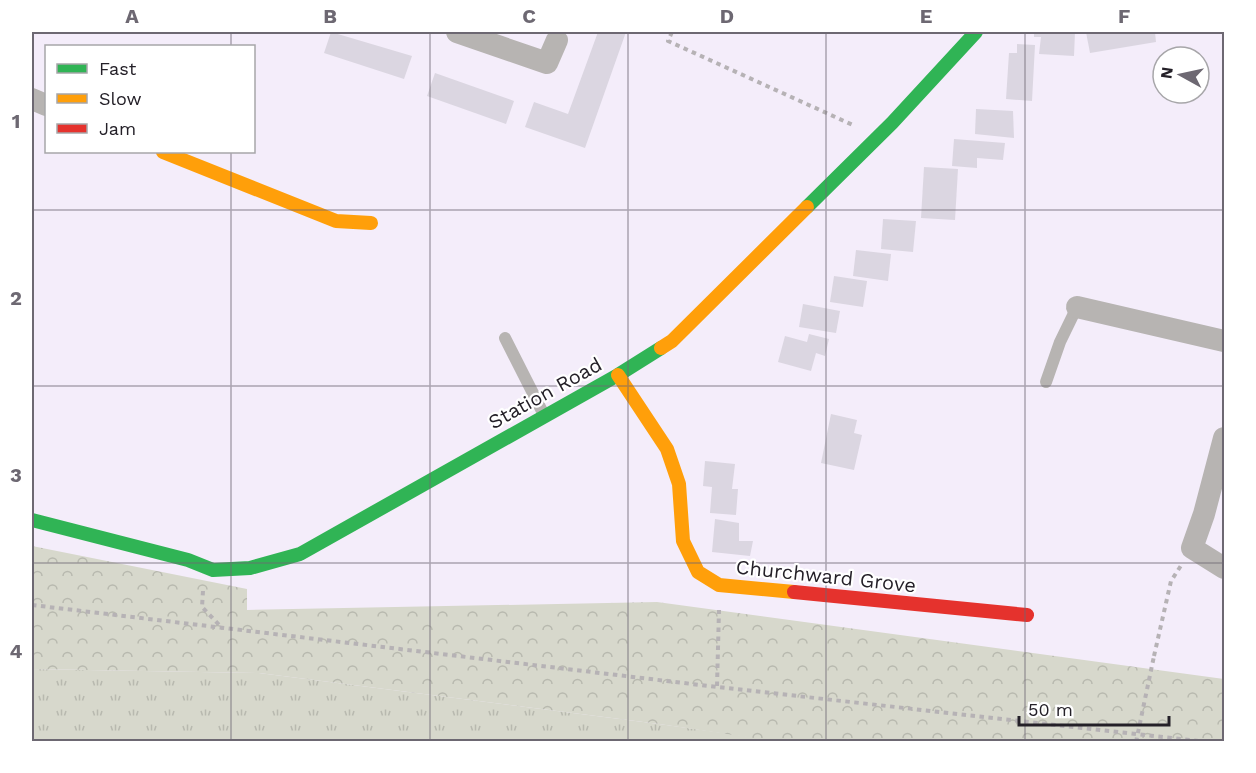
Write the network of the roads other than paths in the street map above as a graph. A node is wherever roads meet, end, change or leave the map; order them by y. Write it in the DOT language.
graph roads {
  1 [pos="457,32"];
  2 [pos="976,32"];
  3 [pos="556,40"];
  4 [pos="166,153"];
  5 [pos="371,223"];
  6 [pos="1077,307"];
  7 [pos="505,338"];
  8 [pos="1224,341"];
  9 [pos="618,375"];
  10 [pos="1046,382"];
  11 [pos="544,416"];
  12 [pos="1224,438"];
  13 [pos="32,520"];
  14 [pos="1224,568"];
  15 [pos="1027,615"];
  1 -- 3 [label="street"];
  2 -- 9 [label="street, Station Road"];
  4 -- 5 [label="street"];
  6 -- 8 [label="street"];
  6 -- 10 [label="lane"];
  7 -- 11 [label="lane"];
  9 -- 11 [label="street, Station Road"];
  9 -- 15 [label="street, Churchward Grove"];
  11 -- 13 [label="street, Station Road"];
  12 -- 14 [label="street"];
}
